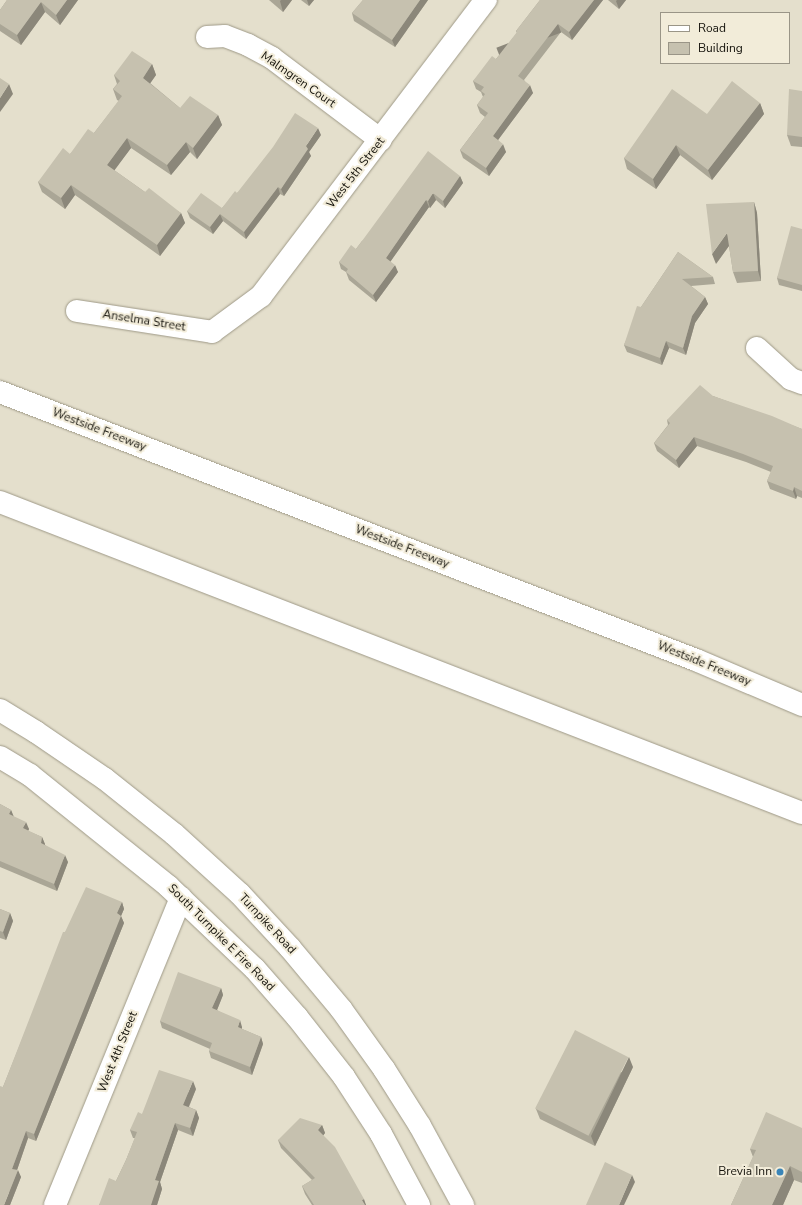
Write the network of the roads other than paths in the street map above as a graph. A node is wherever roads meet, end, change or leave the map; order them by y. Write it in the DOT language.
graph roads {
  1 [pos="486,0"];
  2 [pos="208,37"];
  3 [pos="381,140"];
  4 [pos="77,311"];
  5 [pos="212,332"];
  6 [pos="757,348"];
  7 [pos="802,384"];
  8 [pos="0,392"];
  9 [pos="0,502"];
  10 [pos="802,705"];
  11 [pos="0,710"];
  12 [pos="0,756"];
  13 [pos="802,814"];
  14 [pos="181,898"];
  15 [pos="54,1205"];
  16 [pos="419,1205"];
  17 [pos="464,1205"];
  1 -- 3 [label="main road, West 5th Street"];
  2 -- 3 [label="main road, Malmgren Court"];
  3 -- 5 [label="main road, West 5th Street"];
  4 -- 5 [label="main road, Anselma Street"];
  6 -- 7 [label="main road"];
  8 -- 10 [label="main road, Westside Freeway"];
  9 -- 13 [label="main road"];
  11 -- 17 [label="main road, Turnpike Road"];
  12 -- 14 [label="main road, South Turnpike E Fire Road"];
  14 -- 15 [label="main road, West 4th Street"];
  14 -- 16 [label="main road, South Turnpike E Fire Road"];
}
